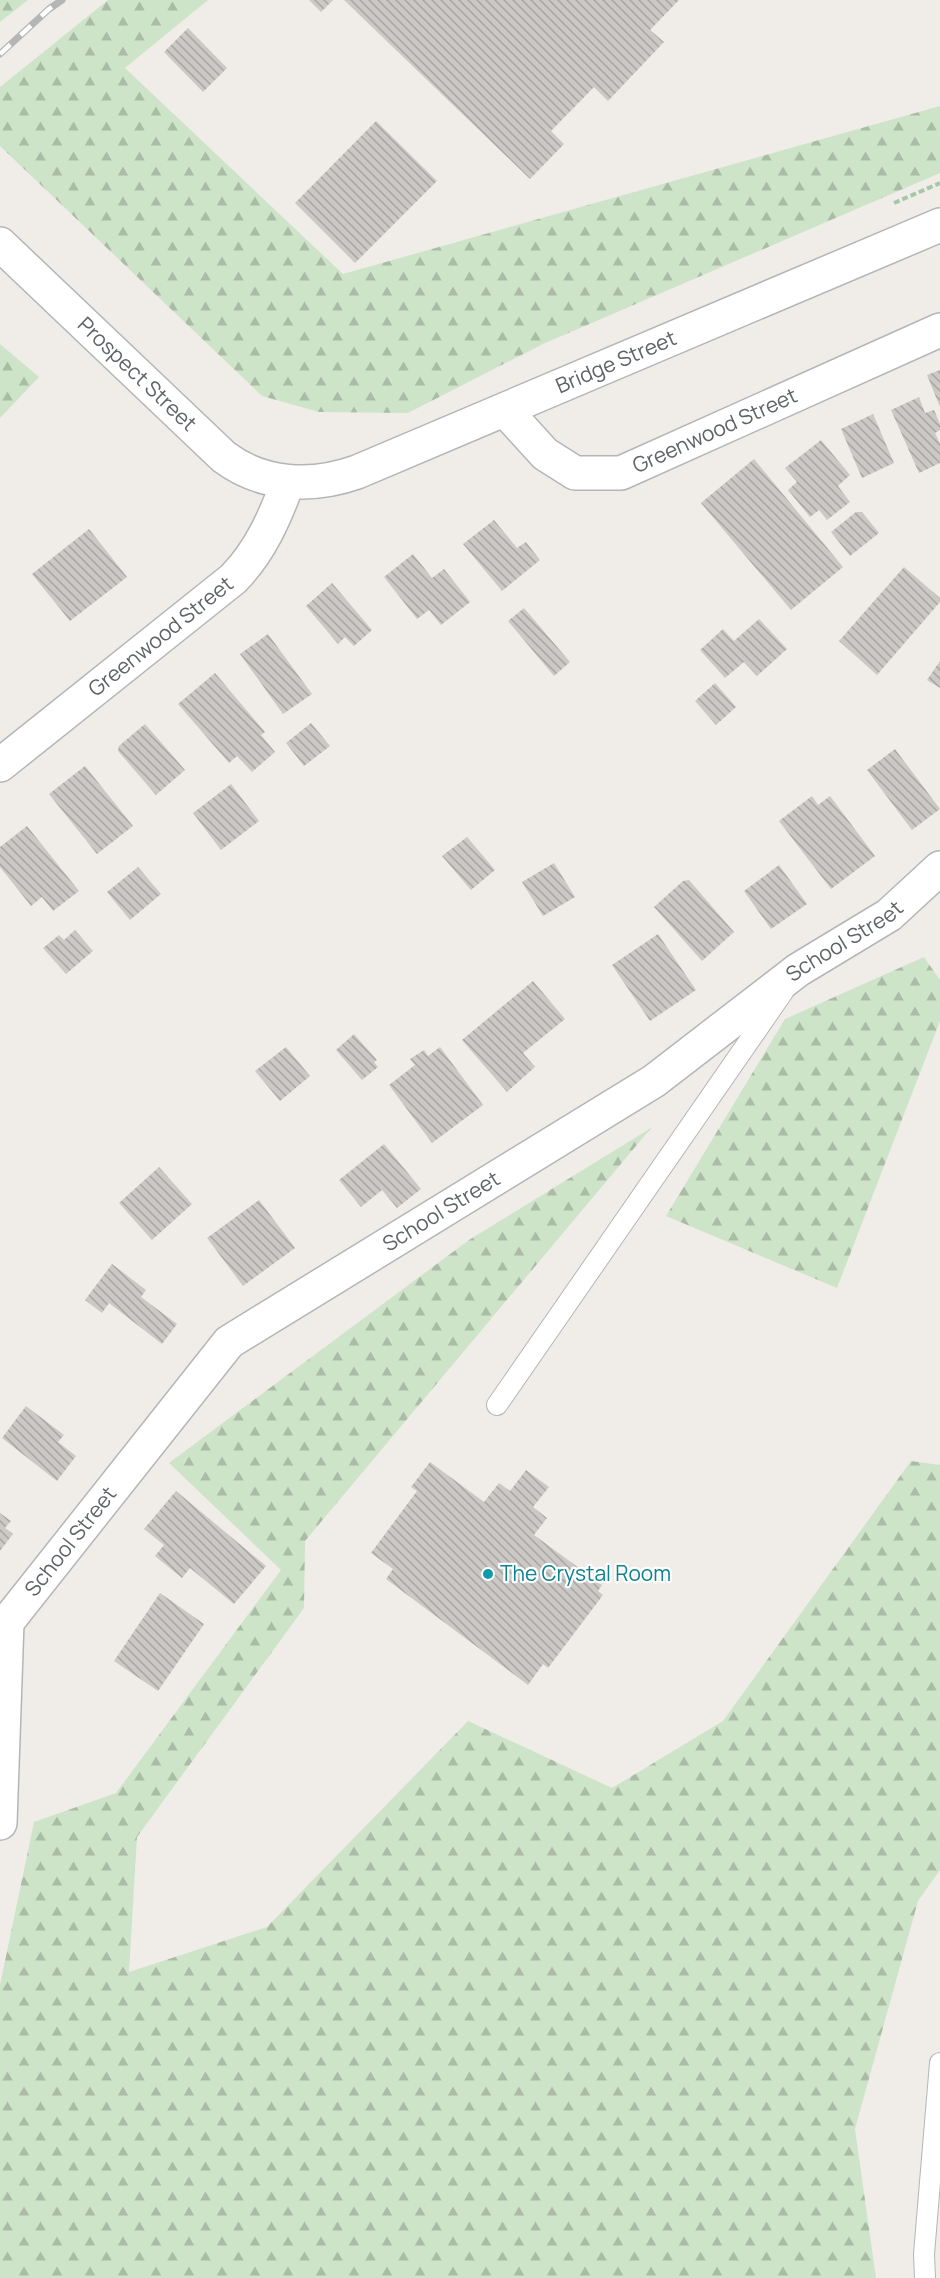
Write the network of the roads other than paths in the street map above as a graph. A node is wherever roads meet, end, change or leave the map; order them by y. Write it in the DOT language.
graph roads {
  1 [pos="940,225"];
  2 [pos="0,244"];
  3 [pos="940,330"];
  4 [pos="505,410"];
  5 [pos="288,482"];
  6 [pos="0,765"];
  7 [pos="940,868"];
  8 [pos="798,970"];
  9 [pos="497,1405"];
  10 [pos="4,1627"];
  11 [pos="0,1823"];
  12 [pos="940,2063"];
  13 [pos="925,2278"];
  1 -- 4 [label="street, Bridge Street"];
  2 -- 5 [label="street, Prospect Street"];
  3 -- 4 [label="street, Greenwood Street"];
  4 -- 5 [label="street, Bridge Street"];
  5 -- 6 [label="street, Greenwood Street"];
  7 -- 8 [label="street, School Street"];
  8 -- 9 [label="lane"];
  8 -- 10 [label="street, School Street"];
  10 -- 11 [label="street, School Street"];
  12 -- 13 [label="lane"];
}
